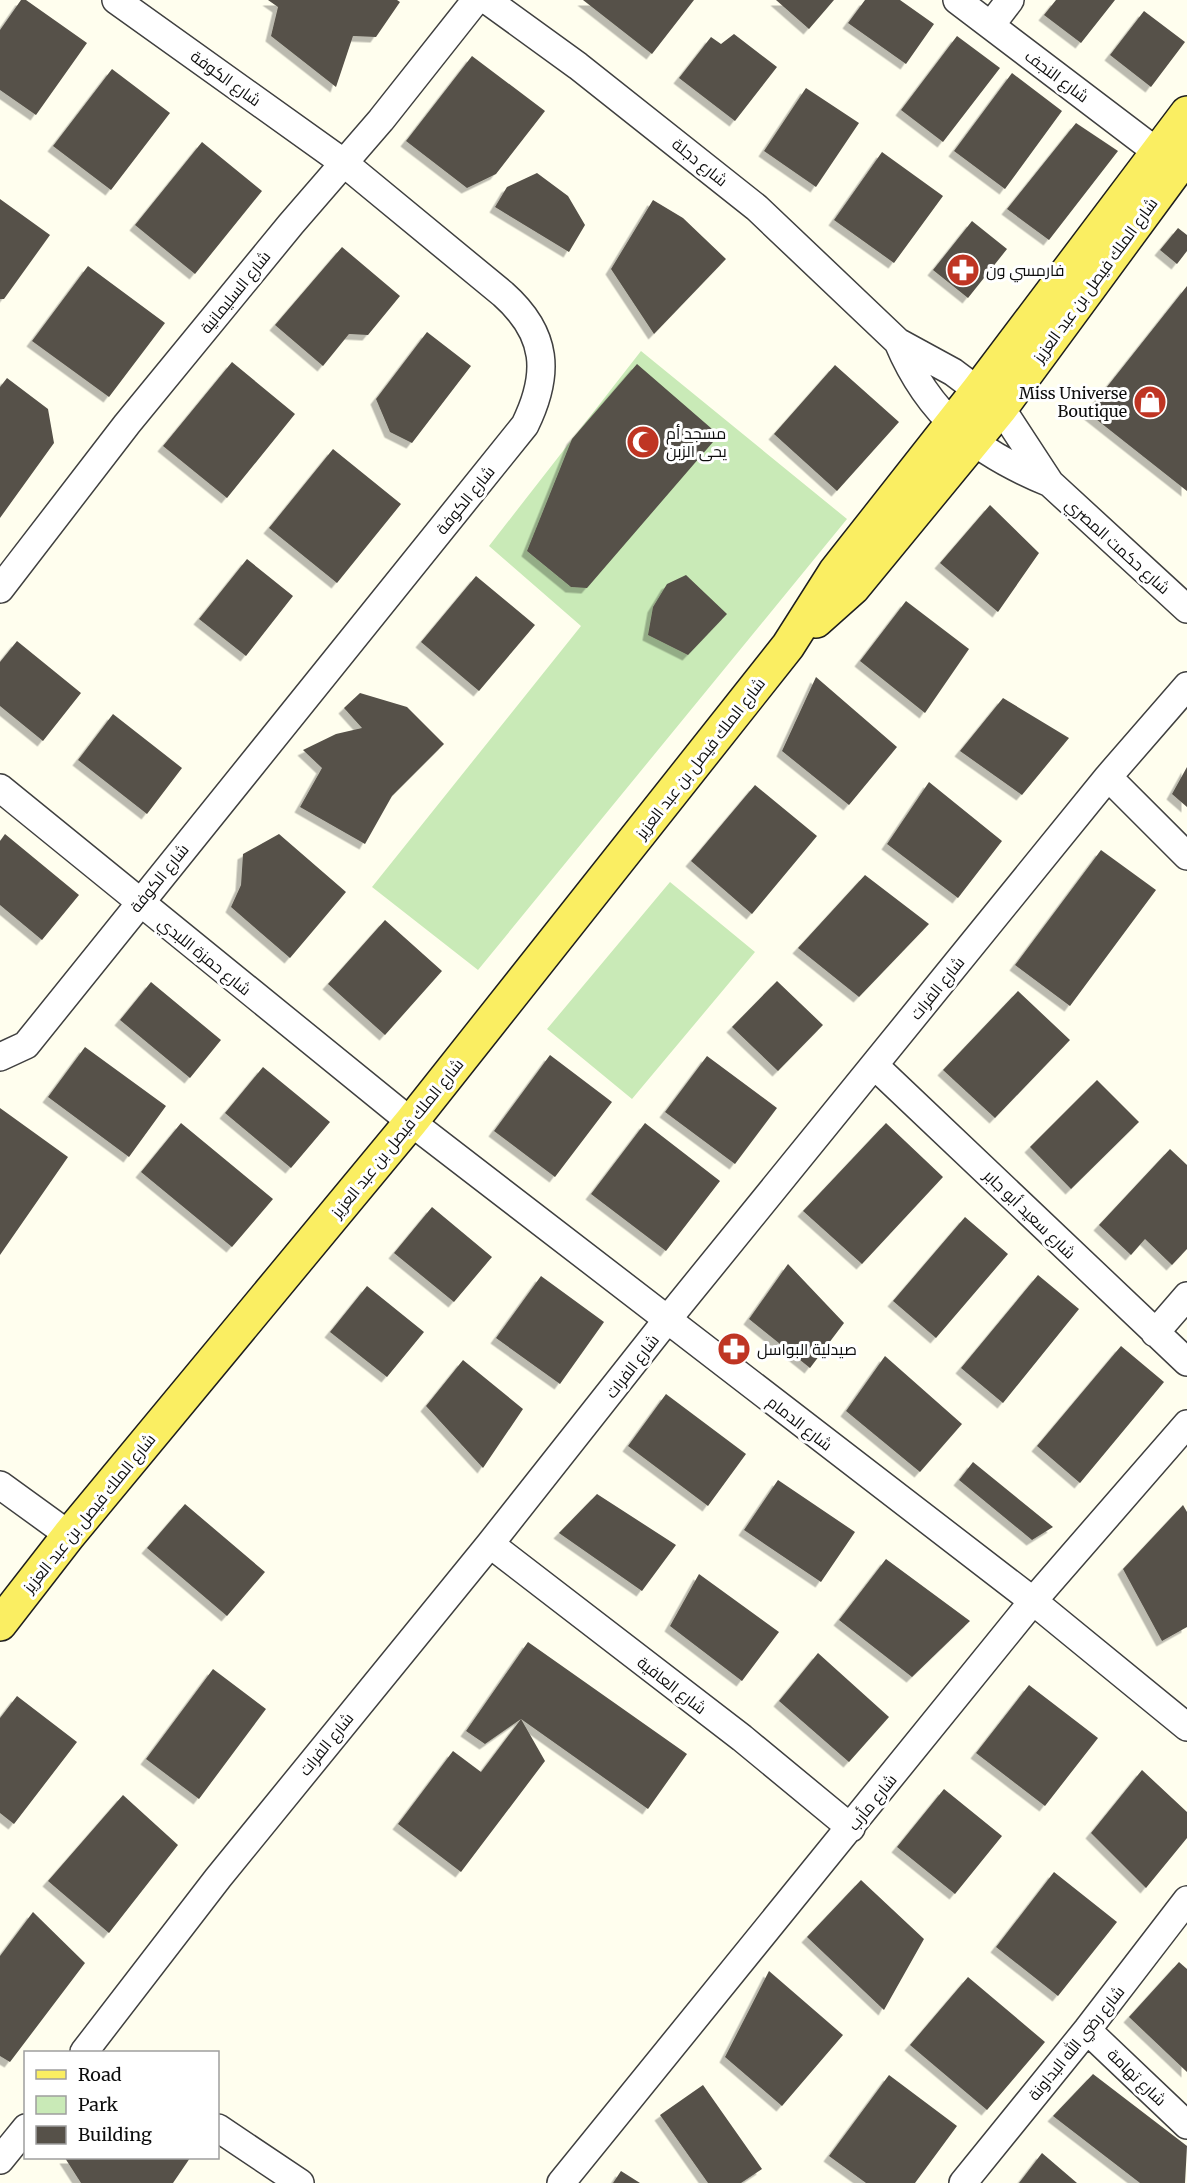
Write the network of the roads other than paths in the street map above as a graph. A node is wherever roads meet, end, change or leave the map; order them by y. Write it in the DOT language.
graph roads {
  1 [pos="116,0"];
  2 [pos="476,0"];
  3 [pos="487,0"];
  4 [pos="957,0"];
  5 [pos="1010,0"];
  6 [pos="991,25"];
  7 [pos="1187,113"];
  8 [pos="1172,154"];
  9 [pos="344,163"];
  10 [pos="898,342"];
  11 [pos="990,399"];
  12 [pos="963,433"];
  13 [pos="1050,483"];
  14 [pos="0,589"];
  15 [pos="1187,609"];
  16 [pos="1187,686"];
  17 [pos="1108,777"];
  18 [pos="0,788"];
  19 [pos="1187,856"];
  20 [pos="139,902"];
  21 [pos="0,1057"];
  22 [pos="874,1065"];
  23 [pos="411,1122"];
  24 [pos="1187,1296"];
  25 [pos="667,1320"];
  26 [pos="1155,1333"];
  27 [pos="1187,1362"];
  28 [pos="1187,1424"];
  29 [pos="0,1485"];
  30 [pos="69,1535"];
  31 [pos="490,1544"];
  32 [pos="1033,1601"];
  33 [pos="0,1624"];
  34 [pos="1187,1727"];
  35 [pos="851,1828"];
  36 [pos="1187,1900"];
  37 [pos="1087,2030"];
  38 [pos="94,2049"];
  39 [pos="1187,2125"];
  40 [pos="219,2129"];
  41 [pos="24,2130"];
  42 [pos="0,2160"];
  43 [pos="300,2183"];
  44 [pos="561,2183"];
  45 [pos="963,2183"];
  1 -- 9 [label="street, شارع الكوفة"];
  2 -- 9 [label="street, شارع السليمانية"];
  3 -- 10 [label="street, شارع دجلة"];
  4 -- 6 [label="street, شارع النجف"];
  5 -- 6 [label="street"];
  6 -- 8 [label="street, شارع النجف"];
  7 -- 8 [label="main road, شارع الملك فيصل بن عبد العزيز"];
  8 -- 11 [label="main road, شارع الملك فيصل بن عبد العزيز"];
  9 -- 14 [label="street, شارع السليمانية"];
  9 -- 20 [label="street, شارع الكوفة"];
  10 -- 11 [label="street, شارع دجلة"];
  10 -- 12 [label="street, شارع دجلة"];
  11 -- 12 [label="main road, شارع الملك فيصل بن عبد العزيز"];
  11 -- 13 [label="street, شارع حكمت المصري"];
  12 -- 13 [label="street, شارع حكمت المصري"];
  12 -- 23 [label="main road, شارع الملك فيصل بن عبد العزيز"];
  13 -- 15 [label="street, شارع حكمت المصري"];
  16 -- 17 [label="street, شارع الفرات"];
  17 -- 19 [label="street"];
  17 -- 22 [label="street, شارع الفرات"];
  18 -- 20 [label="street, شارع حمزة اللبدي"];
  20 -- 21 [label="street, شارع الكوفة"];
  20 -- 23 [label="street, شارع حمزة اللبدي"];
  22 -- 25 [label="street, شارع الفرات"];
  22 -- 26 [label="street, شارع سعيد أبو جابر"];
  23 -- 25 [label="street, شارع الدمام"];
  23 -- 30 [label="main road, شارع الملك فيصل بن عبد العزيز"];
  24 -- 26 [label="street"];
  25 -- 31 [label="street, شارع الفرات"];
  25 -- 32 [label="street, شارع الدمام"];
  26 -- 27 [label="street, شارع سعيد أبو جابر"];
  28 -- 32 [label="street, شارع مأرب"];
  29 -- 30 [label="street"];
  30 -- 33 [label="main road, شارع الملك فيصل بن عبد العزيز"];
  31 -- 35 [label="street, شارع العافية"];
  31 -- 38 [label="street, شارع الفرات"];
  32 -- 34 [label="street, شارع الدمام"];
  32 -- 35 [label="street, شارع مأرب"];
  35 -- 44 [label="street, شارع مأرب"];
  36 -- 37 [label="street, شارع رضي الله البداونة"];
  37 -- 39 [label="street, شارع تهامة"];
  37 -- 45 [label="street, شارع رضي الله البداونة"];
  40 -- 43 [label="street"];
  41 -- 42 [label="street"];
}
